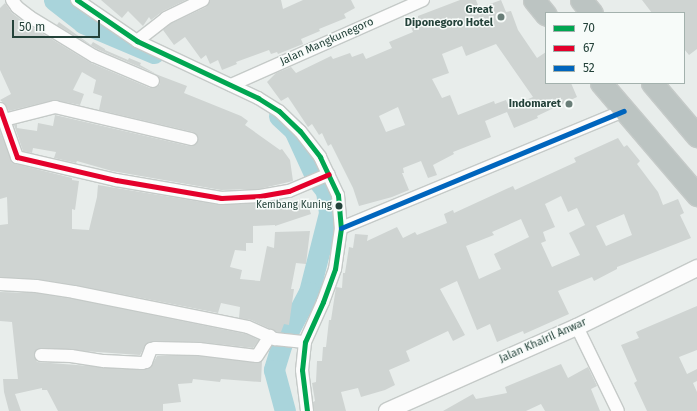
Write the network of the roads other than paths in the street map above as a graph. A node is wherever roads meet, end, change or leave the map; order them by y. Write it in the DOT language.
graph roads {
  1 [pos="12,0"];
  2 [pos="77,0"];
  3 [pos="203,0"];
  4 [pos="423,0"];
  5 [pos="534,0"];
  6 [pos="545,14"];
  7 [pos="137,41"];
  8 [pos="154,81"];
  9 [pos="602,84"];
  10 [pos="653,84"];
  11 [pos="231,85"];
  12 [pos="0,109"];
  13 [pos="624,111"];
  14 [pos="4,120"];
  15 [pos="697,136"];
  16 [pos="191,138"];
  17 [pos="326,176"];
  18 [pos="697,195"];
  19 [pos="341,228"];
  20 [pos="697,268"];
  21 [pos="0,284"];
  22 [pos="577,327"];
  23 [pos="273,337"];
  24 [pos="305,342"];
  25 [pos="41,355"];
  26 [pos="307,411"];
  27 [pos="387,411"];
  28 [pos="618,411"];
  1 -- 8 [label="street"];
  2 -- 7 [label="street"];
  3 -- 7 [label="street"];
  4 -- 11 [label="street, Jalan Mangkunegoro"];
  5 -- 6 [label="highway"];
  7 -- 11 [label="street"];
  9 -- 13 [label="highway"];
  10 -- 15 [label="highway"];
  11 -- 17 [label="street"];
  12 -- 14 [label="street"];
  13 -- 18 [label="highway"];
  13 -- 19 [label="street"];
  14 -- 16 [label="street"];
  14 -- 17 [label="street"];
  17 -- 19 [label="street"];
  19 -- 24 [label="street"];
  20 -- 22 [label="street, Jalan Khairil Anwar"];
  21 -- 23 [label="street"];
  22 -- 27 [label="street, Jalan Khairil Anwar"];
  22 -- 28 [label="street"];
  23 -- 24 [label="street"];
  23 -- 25 [label="street"];
  24 -- 26 [label="street"];
}
